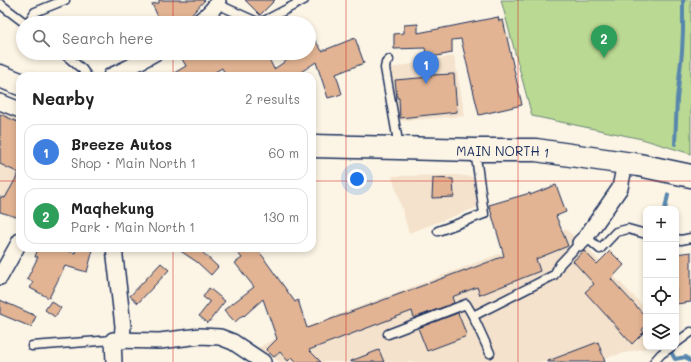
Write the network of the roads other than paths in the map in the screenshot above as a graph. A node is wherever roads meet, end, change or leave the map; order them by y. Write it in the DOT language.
graph roads {
  1 [pos="65,0"];
  2 [pos="304,0"];
  3 [pos="218,2"];
  4 [pos="0,4"];
  5 [pos="290,4"];
  6 [pos="17,16"];
  7 [pos="32,16"];
  8 [pos="206,16"];
  9 [pos="245,16"];
  10 [pos="272,16"];
  11 [pos="71,60"];
  12 [pos="142,60"];
  13 [pos="389,60"];
  14 [pos="84,72"];
  15 [pos="120,72"];
  16 [pos="0,76"];
  17 [pos="16,82"];
  18 [pos="0,102"];
  19 [pos="16,108"];
  20 [pos="316,146"];
  21 [pos="399,148"];
  22 [pos="474,150"];
  23 [pos="625,163"];
  24 [pos="691,176"];
  25 [pos="438,231"];
  26 [pos="643,233"];
  27 [pos="691,238"];
  28 [pos="583,240"];
  29 [pos="679,240"];
  30 [pos="16,248"];
  31 [pos="114,252"];
  32 [pos="0,277"];
  33 [pos="473,316"];
  34 [pos="691,332"];
  35 [pos="388,334"];
  36 [pos="118,340"];
  37 [pos="679,341"];
  38 [pos="32,346"];
  39 [pos="667,350"];
  40 [pos="490,353"];
  41 [pos="114,362"];
  42 [pos="262,362"];
  43 [pos="654,362"];
  1 -- 7 [label="lane"];
  2 -- 5 [label="lane"];
  3 -- 8 [label="street"];
  3 -- 9 [label="lane"];
  4 -- 6 [label="lane"];
  5 -- 10 [label="lane"];
  11 -- 14 [label="lane"];
  12 -- 15 [label="street"];
  13 -- 21 [label="lane"];
  16 -- 17 [label="main road"];
  18 -- 19 [label="street"];
  20 -- 21 [label="main road, MAIN NORTH 1"];
  21 -- 22 [label="main road, MAIN NORTH 1"];
  22 -- 23 [label="main road, MAIN NORTH 1"];
  22 -- 25 [label="lane"];
  23 -- 24 [label="main road, MAIN NORTH 1"];
  23 -- 28 [label="street"];
  26 -- 28 [label="lane"];
  27 -- 29 [label="lane"];
  28 -- 33 [label="lane"];
  30 -- 32 [label="street"];
  31 -- 36 [label="street"];
  33 -- 35 [label="lane"];
  33 -- 40 [label="lane"];
  34 -- 37 [label="lane"];
  36 -- 38 [label="lane"];
  36 -- 41 [label="street"];
  36 -- 42 [label="street"];
  39 -- 43 [label="lane"];
}
